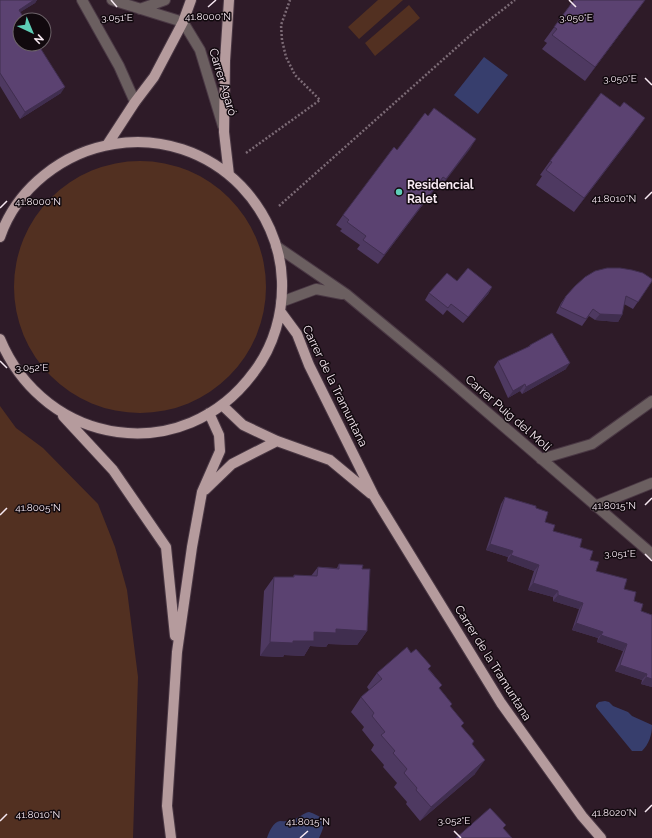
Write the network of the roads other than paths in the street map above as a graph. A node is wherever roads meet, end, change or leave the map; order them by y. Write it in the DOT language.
graph roads {
  1 [pos="82,0"];
  2 [pos="112,0"];
  3 [pos="165,0"];
  4 [pos="191,0"];
  5 [pos="229,0"];
  6 [pos="140,9"];
  7 [pos="183,22"];
  8 [pos="136,102"];
  9 [pos="224,132"];
  10 [pos="107,145"];
  11 [pos="229,170"];
  12 [pos="0,238"];
  13 [pos="276,246"];
  14 [pos="346,294"];
  15 [pos="281,306"];
  16 [pos="0,339"];
  17 [pos="652,401"];
  18 [pos="222,405"];
  19 [pos="56,409"];
  20 [pos="209,413"];
  21 [pos="277,441"];
  22 [pos="541,459"];
  23 [pos="652,483"];
  24 [pos="202,492"];
  25 [pos="374,496"];
  26 [pos="595,506"];
  27 [pos="652,554"];
  28 [pos="177,652"];
  29 [pos="171,838"];
  30 [pos="601,838"];
  1 -- 8 [label="street"];
  2 -- 6 [label="street"];
  3 -- 6 [label="street"];
  4 -- 7 [label="main road"];
  5 -- 9 [label="main road"];
  6 -- 7 [label="street"];
  7 -- 8 [label="main road"];
  7 -- 9 [label="street, Carrer Agaró"];
  8 -- 10 [label="main road"];
  9 -- 11 [label="main road"];
  10 -- 11 [label="main road"];
  10 -- 12 [label="main road"];
  11 -- 13 [label="main road"];
  13 -- 14 [label="street"];
  13 -- 15 [label="main road"];
  14 -- 15 [label="street"];
  14 -- 22 [label="street, Carrer Puig del Molí"];
  15 -- 18 [label="main road"];
  15 -- 25 [label="main road, Carrer de la Tramuntana"];
  16 -- 19 [label="main road"];
  17 -- 22 [label="street"];
  18 -- 20 [label="main road"];
  18 -- 21 [label="main road, Carrer de la Tramuntana"];
  19 -- 20 [label="main road"];
  19 -- 28 [label="main road"];
  20 -- 24 [label="main road"];
  21 -- 24 [label="main road"];
  21 -- 25 [label="main road, Carrer de la Tramuntana"];
  22 -- 26 [label="street, Carrer Puig del Molí"];
  23 -- 26 [label="street"];
  24 -- 28 [label="main road"];
  25 -- 30 [label="main road, Carrer de la Tramuntana"];
  26 -- 27 [label="street, Carrer Puig del Molí"];
  28 -- 29 [label="main road"];
}
